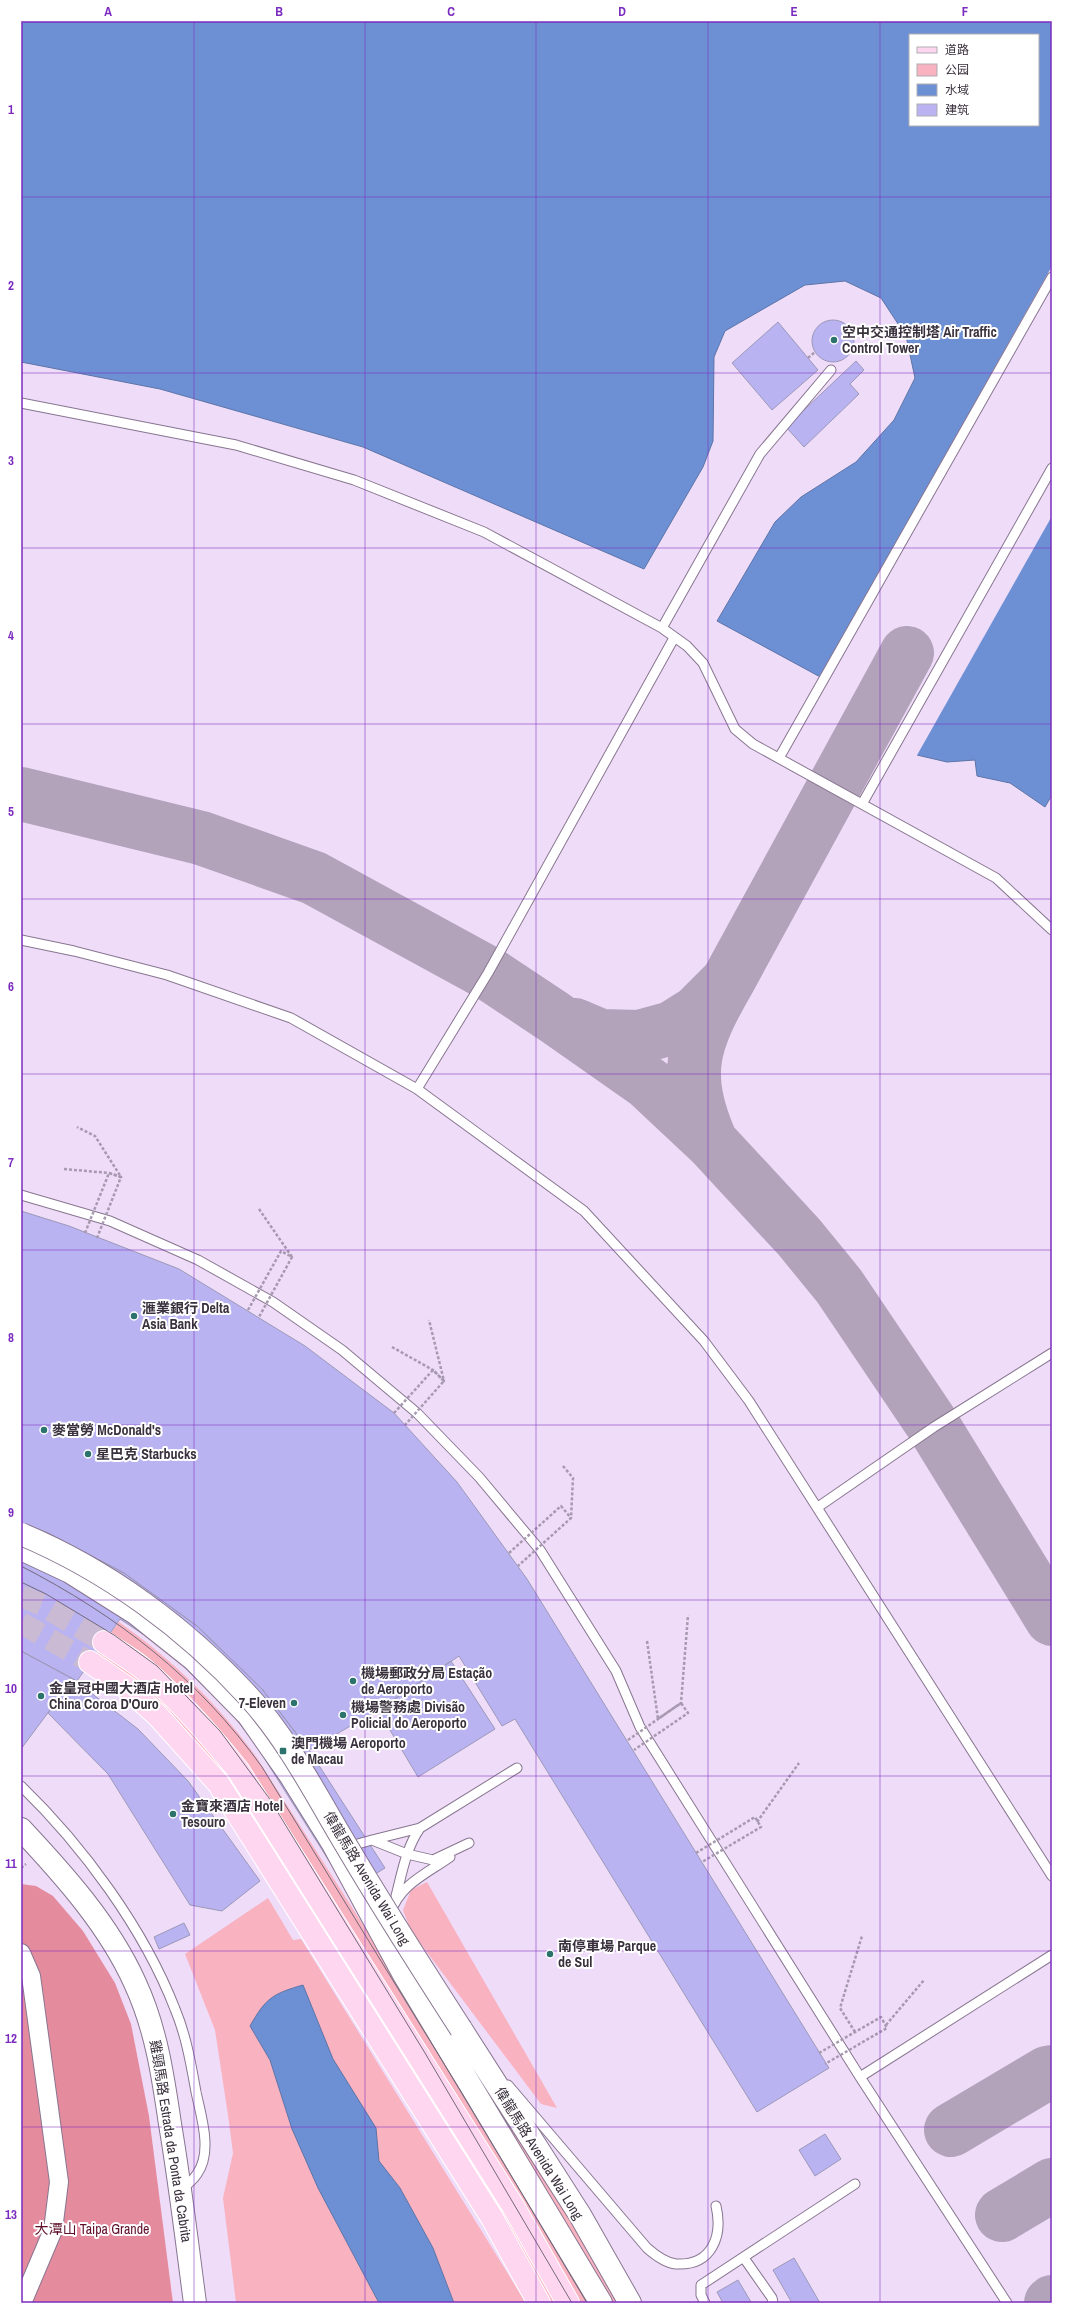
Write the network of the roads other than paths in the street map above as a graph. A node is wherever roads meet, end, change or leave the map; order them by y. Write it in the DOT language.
graph roads {
  1 [pos="1052,276"];
  2 [pos="831,370"];
  3 [pos="21,404"];
  4 [pos="1052,468"];
  5 [pos="662,628"];
  6 [pos="674,638"];
  7 [pos="779,758"];
  8 [pos="862,804"];
  9 [pos="1052,930"];
  10 [pos="21,940"];
  11 [pos="417,1089"];
  12 [pos="21,1195"];
  13 [pos="1052,1353"];
  14 [pos="818,1507"];
  15 [pos="21,1534"];
  16 [pos="21,1548"];
  17 [pos="104,1642"];
  18 [pos="90,1662"];
  19 [pos="517,1768"];
  20 [pos="21,1786"];
  21 [pos="420,1828"];
  22 [pos="21,1829"];
  23 [pos="372,1840"];
  24 [pos="333,1844"];
  25 [pos="407,1854"];
  26 [pos="1052,1876"];
  27 [pos="395,1900"];
  28 [pos="389,1946"];
  29 [pos="21,1953"];
  30 [pos="1052,1955"];
  31 [pos="461,2030"];
  32 [pos="860,2077"];
  33 [pos="855,2184"];
  34 [pos="180,2192"];
  35 [pos="716,2206"];
  36 [pos="744,2258"];
  37 [pos="22,2303"];
  38 [pos="195,2303"];
  39 [pos="539,2303"];
  40 [pos="568,2303"];
  41 [pos="601,2303"];
  42 [pos="630,2303"];
  43 [pos="705,2303"];
  44 [pos="772,2303"];
  45 [pos="1007,2303"];
  1 -- 7 [label="lane"];
  2 -- 5 [label="lane"];
  3 -- 5 [label="lane"];
  4 -- 8 [label="lane"];
  5 -- 6 [label="lane"];
  6 -- 7 [label="lane"];
  6 -- 11 [label="lane"];
  7 -- 8 [label="lane"];
  8 -- 9 [label="lane"];
  10 -- 11 [label="lane"];
  11 -- 14 [label="lane"];
  12 -- 32 [label="lane"];
  13 -- 14 [label="lane"];
  14 -- 26 [label="lane"];
  15 -- 31 [label="street, 偉龍馬路 Avenida Wai Long, bridge"];
  16 -- 24 [label="street, 偉龍馬路 Avenida Wai Long"];
  17 -- 40 [label="main road"];
  18 -- 39 [label="main road"];
  19 -- 21 [label="lane"];
  20 -- 34 [label="lane"];
  21 -- 23 [label="lane"];
  21 -- 25 [label="lane"];
  22 -- 34 [label="street, 雞頸馬路 Estrada da Ponta da Cabrita"];
  23 -- 24 [label="lane"];
  23 -- 25 [label="lane"];
  24 -- 28 [label="street, 偉龍馬路 Avenida Wai Long"];
  25 -- 27 [label="lane"];
  25 -- 27 [label="lane"];
  27 -- 28 [label="lane"];
  28 -- 41 [label="street, 偉龍馬路 Avenida Wai Long"];
  29 -- 37 [label="street"];
  30 -- 32 [label="lane"];
  31 -- 35 [label="lane"];
  31 -- 42 [label="street, 偉龍馬路 Avenida Wai Long"];
  32 -- 45 [label="lane"];
  33 -- 36 [label="lane"];
  34 -- 38 [label="street, 雞頸馬路 Estrada da Ponta da Cabrita"];
  36 -- 43 [label="lane"];
  36 -- 44 [label="lane"];
}
